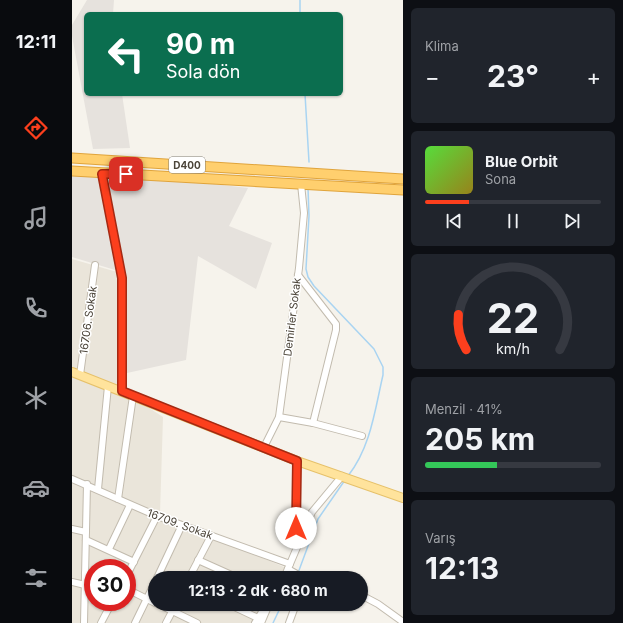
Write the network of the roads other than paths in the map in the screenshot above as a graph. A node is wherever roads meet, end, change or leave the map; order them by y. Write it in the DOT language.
graph roads {
  1 [pos="72,158"];
  2 [pos="72,171"];
  3 [pos="102,174"];
  4 [pos="403,180"];
  5 [pos="302,184"];
  6 [pos="403,190"];
  7 [pos="95,265"];
  8 [pos="298,275"];
  9 [pos="72,372"];
  10 [pos="80,375"];
  11 [pos="108,386"];
  12 [pos="122,391"];
  13 [pos="133,396"];
  14 [pos="279,417"];
  15 [pos="313,423"];
  16 [pos="362,436"];
  17 [pos="264,446"];
  18 [pos="297,461"];
  19 [pos="343,476"];
  20 [pos="72,479"];
  21 [pos="87,484"];
  22 [pos="98,489"];
  23 [pos="403,498"];
  24 [pos="118,499"];
  25 [pos="130,505"];
  26 [pos="157,516"];
  27 [pos="182,525"];
  28 [pos="304,528"];
  29 [pos="72,529"];
  30 [pos="86,532"];
  31 [pos="211,536"];
  32 [pos="86,540"];
  33 [pos="108,550"];
  34 [pos="85,559"];
  35 [pos="128,559"];
  36 [pos="136,559"];
  37 [pos="198,560"];
  38 [pos="289,566"];
  39 [pos="160,571"];
  40 [pos="192,571"];
  41 [pos="222,571"];
  42 [pos="287,571"];
  43 [pos="293,571"];
  44 [pos="72,582"];
  45 [pos="84,584"];
  46 [pos="136,594"];
  47 [pos="147,599"];
  48 [pos="368,599"];
  49 [pos="84,611"];
  50 [pos="107,611"];
  51 [pos="172,611"];
  52 [pos="240,611"];
  53 [pos="264,611"];
  54 [pos="293,611"];
  55 [pos="258,621"];
  56 [pos="403,622"];
  57 [pos="84,623"];
  58 [pos="101,623"];
  59 [pos="135,623"];
  60 [pos="166,623"];
  61 [pos="197,623"];
  62 [pos="289,623"];
  1 -- 4 [label="highway, D400"];
  2 -- 3 [label="highway, D400"];
  3 -- 5 [label="highway, D400"];
  3 -- 12 [label="street"];
  5 -- 6 [label="highway, D400"];
  5 -- 8 [label="street, Demirler Sokak"];
  7 -- 10 [label="street, 16706. Sokak"];
  8 -- 14 [label="street, Demirler Sokak"];
  8 -- 15 [label="street"];
  9 -- 10 [label="main road"];
  10 -- 11 [label="main road"];
  11 -- 12 [label="main road"];
  11 -- 22 [label="street"];
  12 -- 13 [label="main road"];
  13 -- 17 [label="main road"];
  13 -- 24 [label="street"];
  14 -- 15 [label="street"];
  14 -- 17 [label="street, Demirler Sokak"];
  15 -- 16 [label="street"];
  17 -- 18 [label="main road"];
  18 -- 19 [label="main road"];
  18 -- 28 [label="street"];
  19 -- 23 [label="main road"];
  19 -- 28 [label="street"];
  20 -- 21 [label="street, 16709. Sokak"];
  21 -- 22 [label="street, 16709. Sokak"];
  21 -- 30 [label="street"];
  22 -- 24 [label="street, 16709. Sokak"];
  24 -- 25 [label="street, 16709. Sokak"];
  25 -- 26 [label="street, 16709. Sokak"];
  25 -- 33 [label="street"];
  26 -- 27 [label="street, 16709. Sokak"];
  26 -- 36 [label="street"];
  27 -- 31 [label="street, 16709. Sokak"];
  27 -- 39 [label="street"];
  28 -- 38 [label="street"];
  29 -- 30 [label="street"];
  30 -- 32 [label="street"];
  31 -- 37 [label="street"];
  31 -- 38 [label="street, 16709. Sokak"];
  32 -- 33 [label="street"];
  32 -- 34 [label="street"];
  33 -- 35 [label="street"];
  37 -- 40 [label="street"];
  37 -- 41 [label="street"];
  38 -- 42 [label="street"];
  38 -- 43 [label="street, 16709. Sokak"];
  44 -- 45 [label="street"];
  46 -- 47 [label="street"];
  47 -- 59 [label="street"];
  48 -- 56 [label="street"];
  49 -- 57 [label="street"];
  50 -- 58 [label="street"];
  51 -- 60 [label="street"];
  51 -- 61 [label="street"];
  52 -- 55 [label="street"];
  53 -- 55 [label="street"];
  54 -- 62 [label="street"];
}
